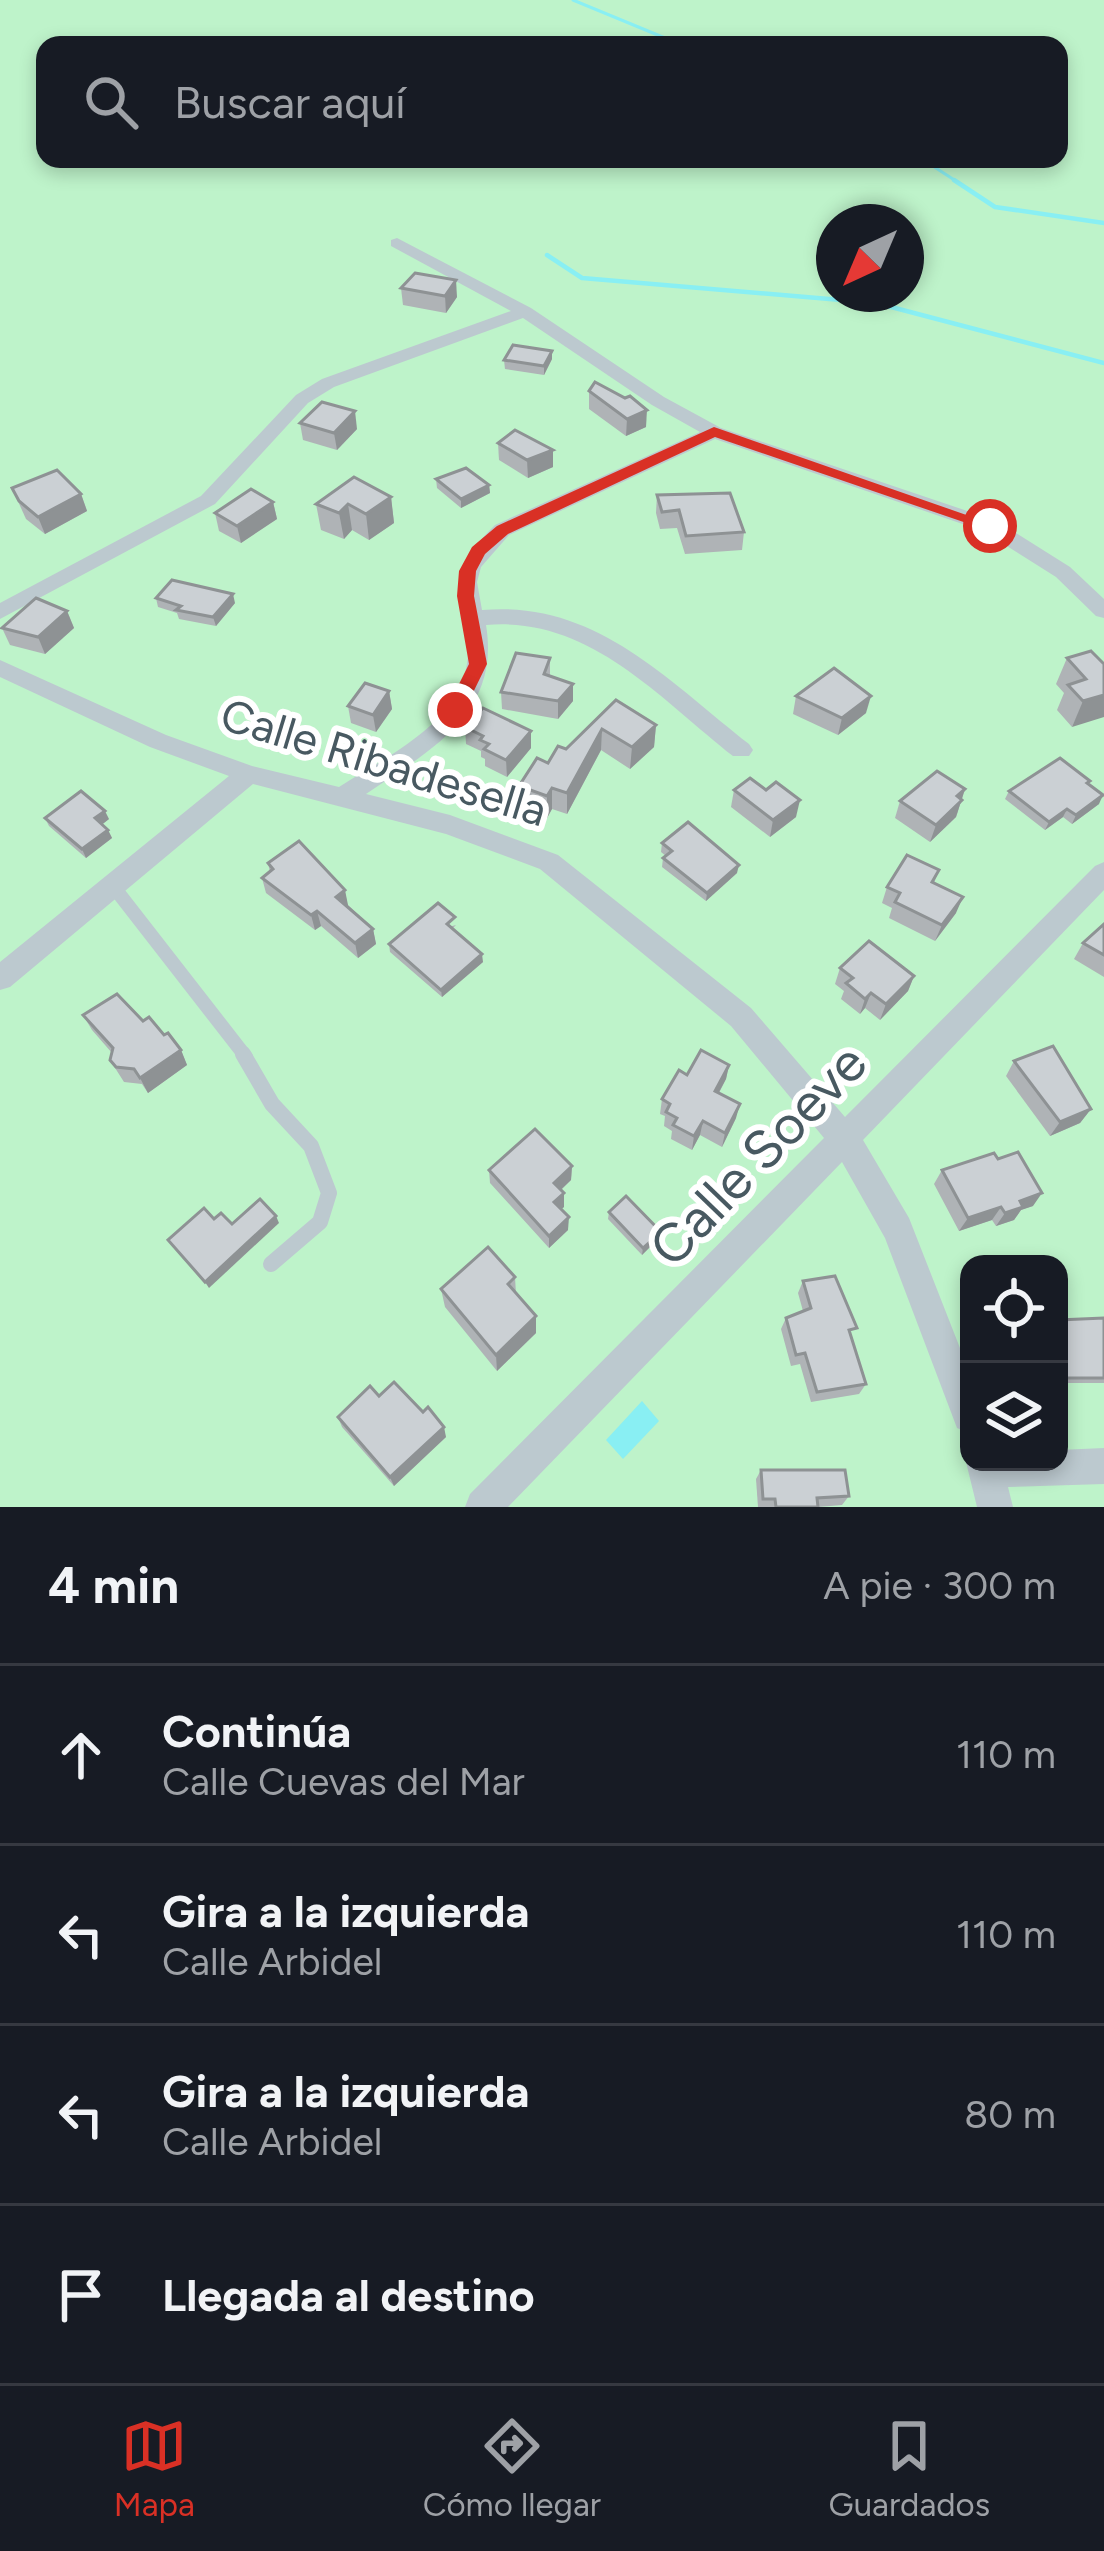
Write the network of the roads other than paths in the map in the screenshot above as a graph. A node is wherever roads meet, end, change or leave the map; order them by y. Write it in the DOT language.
graph roads {
  1 [pos="397,243"];
  2 [pos="525,312"];
  3 [pos="714,432"];
  4 [pos="1104,611"];
  5 [pos="0,612"];
  6 [pos="472,619"];
  7 [pos="0,668"];
  8 [pos="741,750"];
  9 [pos="249,774"];
  10 [pos="346,795"];
  11 [pos="1104,873"];
  12 [pos="113,886"];
  13 [pos="0,978"];
  14 [pos="845,1139"];
  15 [pos="271,1264"];
  16 [pos="960,1392"];
  17 [pos="1068,1466"];
  18 [pos="1104,1466"];
  19 [pos="986,1471"];
  20 [pos="483,1507"];
  21 [pos="995,1507"];
  1 -- 2 [label="street"];
  2 -- 3 [label="street"];
  2 -- 5 [label="street"];
  3 -- 4 [label="street"];
  3 -- 6 [label="street"];
  6 -- 8 [label="street"];
  6 -- 10 [label="street"];
  7 -- 9 [label="street, Calle Ribadesella"];
  9 -- 10 [label="street, Calle Ribadesella"];
  9 -- 12 [label="street"];
  10 -- 14 [label="street, Calle Ribadesella"];
  11 -- 14 [label="street, Calle Soeve"];
  12 -- 13 [label="street"];
  12 -- 15 [label="lane"];
  14 -- 16 [label="street, Calle Ribadesella"];
  14 -- 20 [label="street, Calle Soeve"];
  17 -- 18 [label="street"];
  19 -- 21 [label="street"];
}
